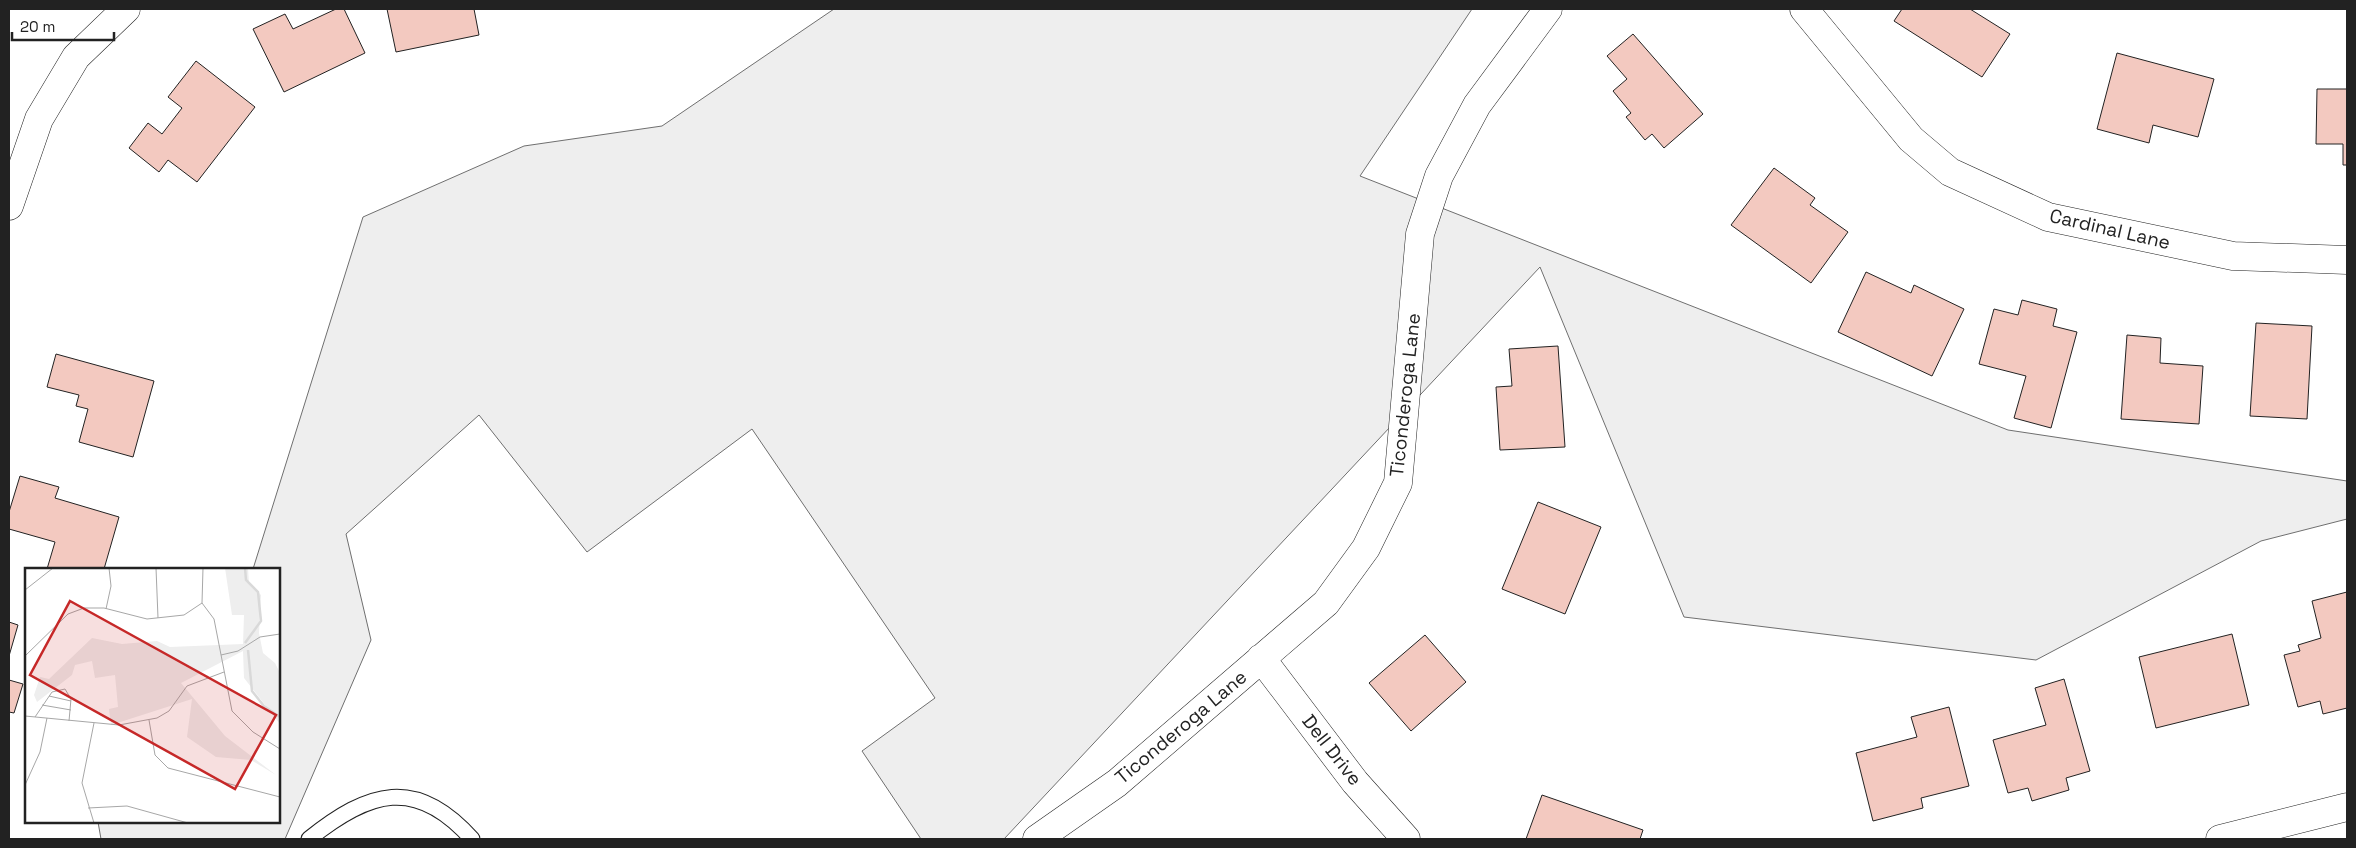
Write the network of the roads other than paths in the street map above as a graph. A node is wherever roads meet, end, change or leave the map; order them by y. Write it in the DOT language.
graph roads {
  1 [pos="126,9"];
  2 [pos="1548,9"];
  3 [pos="1804,9"];
  4 [pos="9,206"];
  5 [pos="2347,260"];
  6 [pos="1261,658"];
  7 [pos="2347,807"];
  8 [pos="309,839"];
  9 [pos="472,839"];
  10 [pos="1037,839"];
  11 [pos="1406,839"];
  12 [pos="2220,839"];
  1 -- 4 [label="street"];
  2 -- 6 [label="street, Ticonderoga Lane"];
  3 -- 5 [label="street, Cardinal Lane"];
  6 -- 10 [label="street, Ticonderoga Lane"];
  6 -- 11 [label="street, Dell Drive"];
  7 -- 12 [label="street"];
  8 -- 9 [label="lane"];
}
